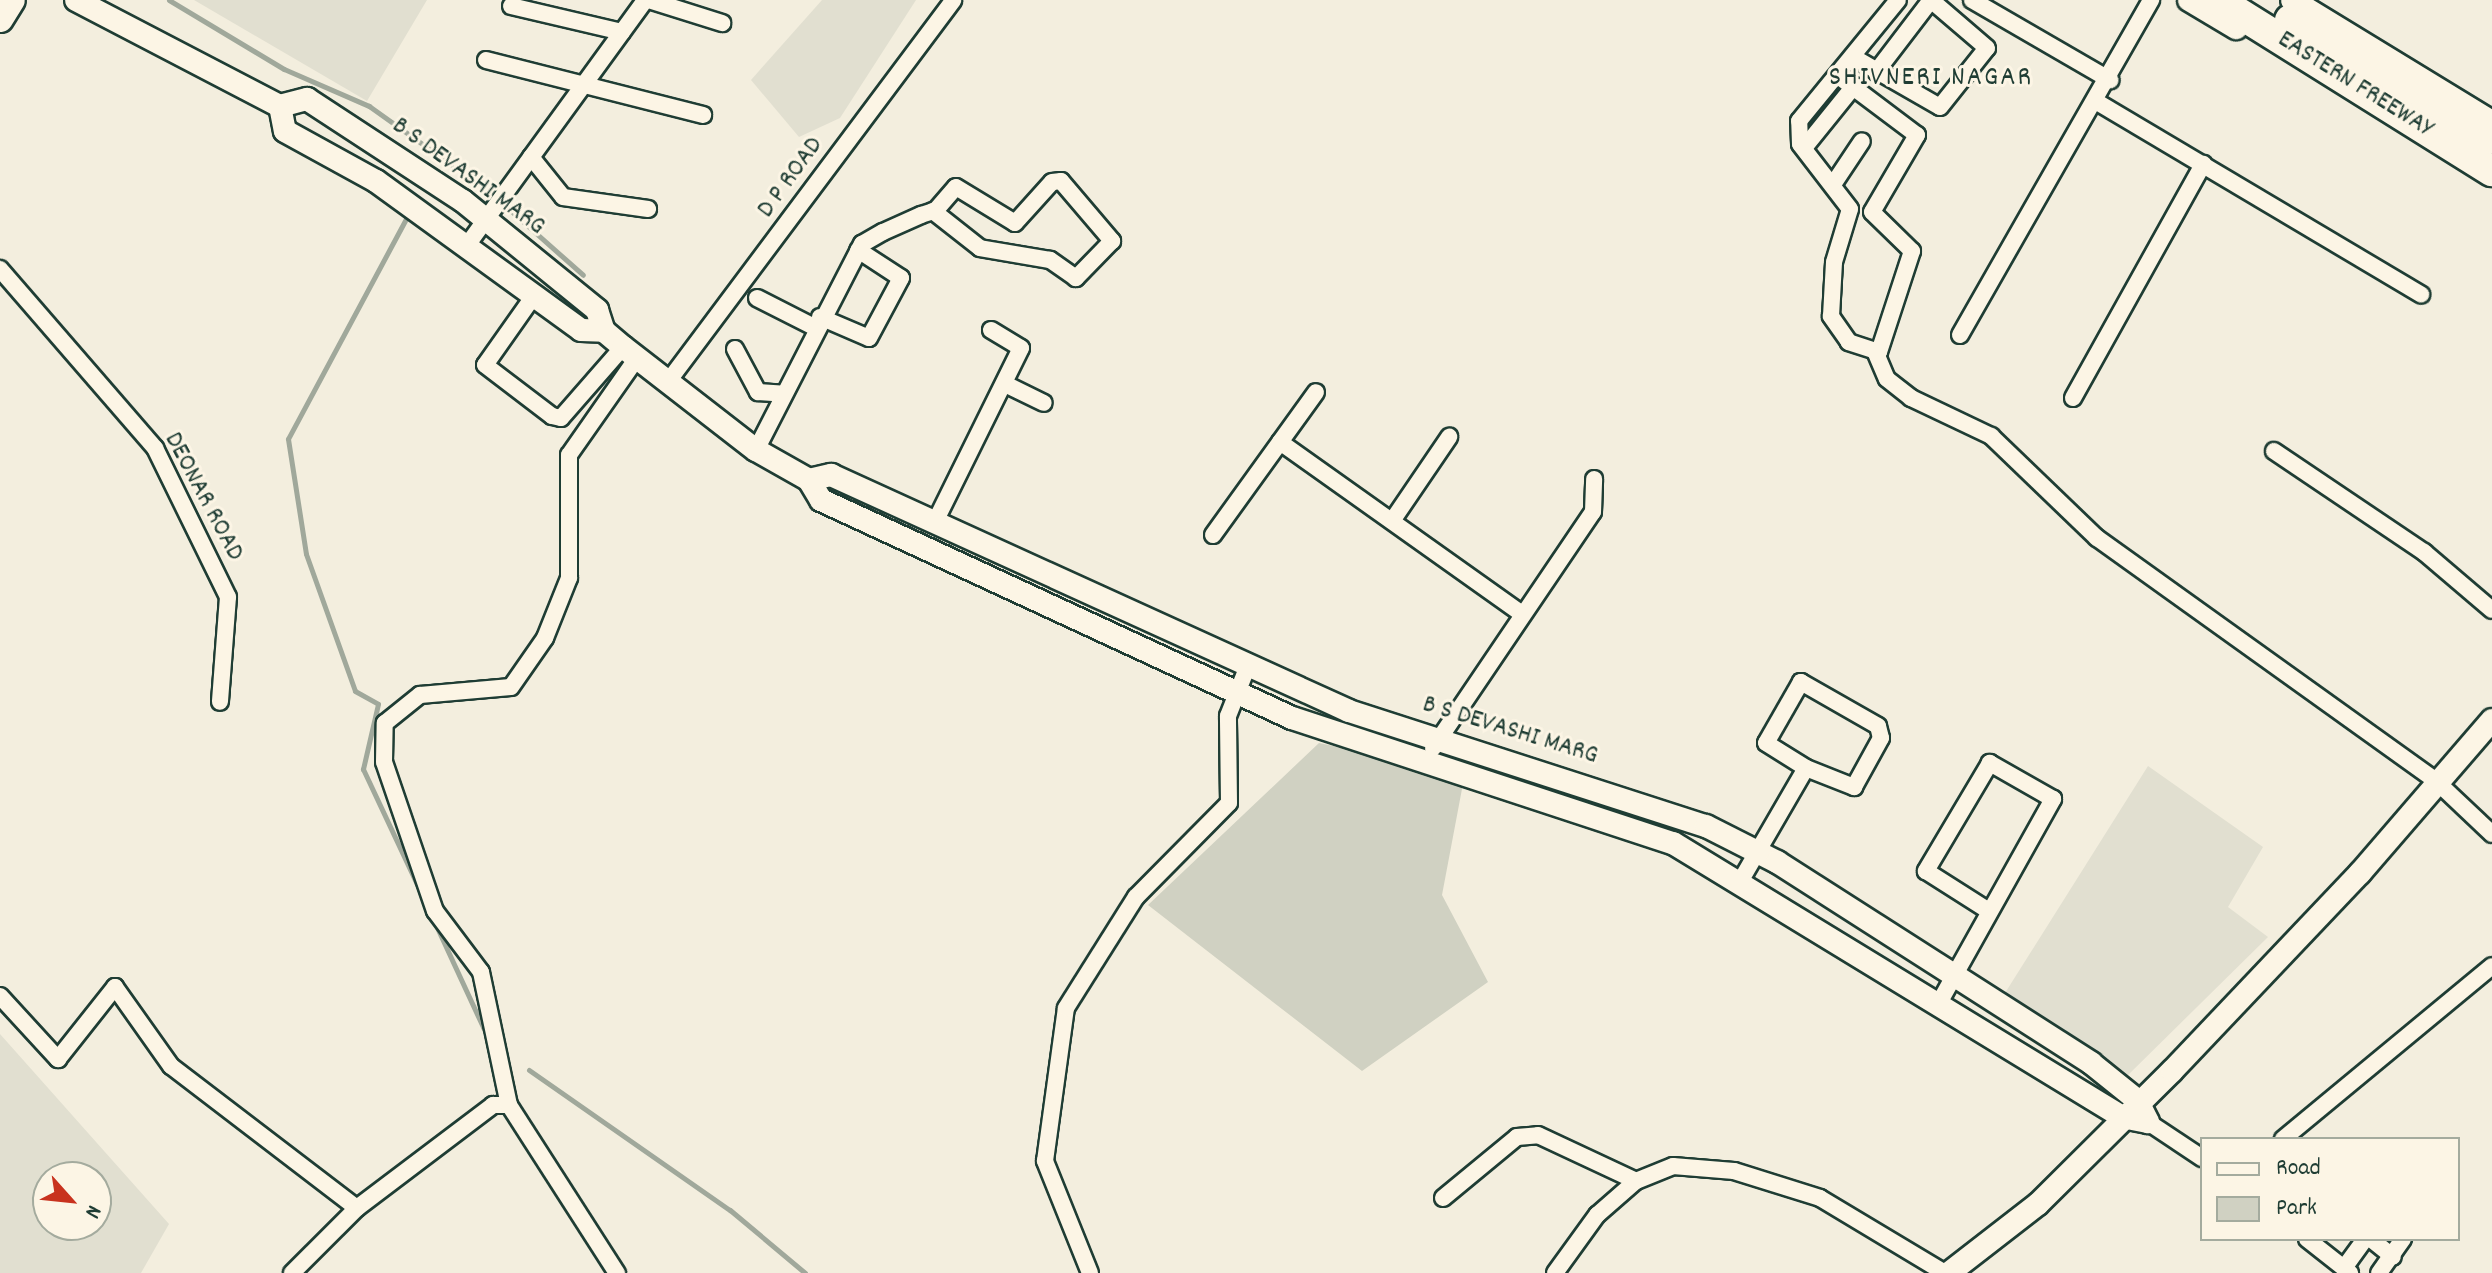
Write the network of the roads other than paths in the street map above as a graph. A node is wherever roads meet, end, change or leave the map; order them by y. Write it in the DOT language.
graph roads {
  1 [pos="12,0"];
  2 [pos="76,0"];
  3 [pos="647,0"];
  4 [pos="953,0"];
  5 [pos="1898,0"];
  6 [pos="1931,0"];
  7 [pos="1972,0"];
  8 [pos="2151,0"];
  9 [pos="2189,0"];
  10 [pos="2218,0"];
  11 [pos="2257,0"];
  12 [pos="2292,0"];
  13 [pos="511,6"];
  14 [pos="0,19"];
  15 [pos="722,23"];
  16 [pos="622,32"];
  17 [pos="1858,51"];
  18 [pos="486,60"];
  19 [pos="1880,66"];
  20 [pos="1837,75"];
  21 [pos="2110,80"];
  22 [pos="586,81"];
  23 [pos="1854,86"];
  24 [pos="2097,102"];
  25 [pos="280,106"];
  26 [pos="703,115"];
  27 [pos="2492,122"];
  28 [pos="2492,139"];
  29 [pos="1862,141"];
  30 [pos="1804,148"];
  31 [pos="531,157"];
  32 [pos="2203,164"];
  33 [pos="2492,171"];
  34 [pos="1834,183"];
  35 [pos="2492,187"];
  36 [pos="648,209"];
  37 [pos="1850,209"];
  38 [pos="933,211"];
  39 [pos="1872,212"];
  40 [pos="486,219"];
  41 [pos="468,244"];
  42 [pos="858,250"];
  43 [pos="0,269"];
  44 [pos="2421,294"];
  45 [pos="533,297"];
  46 [pos="757,298"];
  47 [pos="818,323"];
  48 [pos="991,330"];
  49 [pos="604,331"];
  50 [pos="1960,335"];
  51 [pos="735,349"];
  52 [pos="1875,351"];
  53 [pos="630,352"];
  54 [pos="667,383"];
  55 [pos="1005,384"];
  56 [pos="1316,392"];
  57 [pos="784,394"];
  58 [pos="2073,398"];
  59 [pos="1044,403"];
  60 [pos="1449,437"];
  61 [pos="1280,442"];
  62 [pos="756,450"];
  63 [pos="2274,451"];
  64 [pos="1594,479"];
  65 [pos="809,480"];
  66 [pos="1392,521"];
  67 [pos="935,522"];
  68 [pos="1213,535"];
  69 [pos="2492,610"];
  70 [pos="1522,614"];
  71 [pos="1247,668"];
  72 [pos="1236,693"];
  73 [pos="220,702"];
  74 [pos="2492,720"];
  75 [pos="1439,738"];
  76 [pos="1421,766"];
  77 [pos="1806,768"];
  78 [pos="2436,781"];
  79 [pos="2492,834"];
  80 [pos="1758,853"];
  81 [pos="1741,880"];
  82 [pos="1989,911"];
  83 [pos="2492,966"];
  84 [pos="1955,975"];
  85 [pos="0,996"];
  86 [pos="1939,1003"];
  87 [pos="2091,1063"];
  88 [pos="2075,1086"];
  89 [pos="2137,1100"];
  90 [pos="509,1105"];
  91 [pos="2122,1117"];
  92 [pos="2148,1122"];
  93 [pos="2285,1137"];
  94 [pos="2200,1157"];
  95 [pos="1636,1181"];
  96 [pos="1443,1198"];
  97 [pos="357,1208"];
  98 [pos="2310,1241"];
  99 [pos="2364,1241"];
  100 [pos="2373,1241"];
  101 [pos="2402,1241"];
  102 [pos="2393,1257"];
  103 [pos="2347,1271"];
  104 [pos="292,1273"];
  105 [pos="617,1273"];
  106 [pos="1090,1273"];
  107 [pos="1555,1273"];
  108 [pos="1947,1273"];
  109 [pos="2379,1273"];
  1 -- 14 [label="highway"];
  2 -- 25 [label="main road, B S DEVASHI MARG"];
  3 -- 15 [label="street"];
  3 -- 16 [label="street"];
  4 -- 54 [label="street, D P ROAD"];
  5 -- 17 [label="street"];
  6 -- 19 [label="street"];
  6 -- 19 [label="street"];
  7 -- 21 [label="street"];
  8 -- 21 [label="street"];
  9 -- 35 [label="main road"];
  10 -- 33 [label="highway, EASTERN FREEWAY"];
  11 -- 28 [label="highway, EASTERN FREEWAY"];
  12 -- 27 [label="main road"];
  13 -- 16 [label="street"];
  16 -- 22 [label="street"];
  17 -- 19 [label="street"];
  17 -- 20 [label="street"];
  18 -- 22 [label="street"];
  20 -- 23 [label="street"];
  20 -- 30 [label="street"];
  21 -- 24 [label="street"];
  22 -- 26 [label="street"];
  22 -- 31 [label="street"];
  23 -- 30 [label="street"];
  23 -- 39 [label="street"];
  24 -- 32 [label="street"];
  24 -- 50 [label="street"];
  25 -- 40 [label="main road, B S DEVASHI MARG"];
  25 -- 41 [label="main road, B S DEVASHI MARG"];
  29 -- 34 [label="street"];
  30 -- 34 [label="street"];
  31 -- 36 [label="street"];
  31 -- 40 [label="street"];
  32 -- 44 [label="street"];
  32 -- 58 [label="street"];
  34 -- 37 [label="street"];
  37 -- 39 [label="street"];
  37 -- 52 [label="street"];
  38 -- 38 [label="street"];
  38 -- 42 [label="street"];
  39 -- 52 [label="street"];
  40 -- 41 [label="street"];
  40 -- 49 [label="main road, B S DEVASHI MARG"];
  41 -- 45 [label="main road, B S DEVASHI MARG"];
  42 -- 47 [label="street"];
  42 -- 47 [label="street"];
  43 -- 73 [label="street, DEONAR ROAD"];
  45 -- 49 [label="main road, B S DEVASHI MARG"];
  45 -- 53 [label="street"];
  46 -- 47 [label="street"];
  47 -- 57 [label="street"];
  48 -- 55 [label="street"];
  49 -- 53 [label="main road, B S DEVASHI MARG"];
  51 -- 57 [label="street"];
  52 -- 78 [label="street"];
  53 -- 54 [label="main road, B S DEVASHI MARG"];
  53 -- 90 [label="street"];
  54 -- 62 [label="main road, B S DEVASHI MARG"];
  55 -- 59 [label="street"];
  55 -- 67 [label="street"];
  56 -- 61 [label="street"];
  57 -- 62 [label="street"];
  60 -- 66 [label="street"];
  61 -- 66 [label="street"];
  61 -- 68 [label="street"];
  62 -- 65 [label="main road, B S DEVASHI MARG"];
  63 -- 69 [label="street"];
  64 -- 70 [label="street"];
  65 -- 67 [label="main road, B S DEVASHI MARG"];
  65 -- 72 [label="main road, B S DEVASHI MARG"];
  66 -- 70 [label="street"];
  67 -- 71 [label="main road, B S DEVASHI MARG"];
  70 -- 75 [label="street"];
  71 -- 72 [label="street"];
  71 -- 75 [label="main road, B S DEVASHI MARG"];
  72 -- 76 [label="main road, B S DEVASHI MARG"];
  72 -- 106 [label="street"];
  74 -- 78 [label="main road"];
  75 -- 76 [label="street"];
  75 -- 80 [label="main road, B S DEVASHI MARG"];
  76 -- 81 [label="main road, B S DEVASHI MARG"];
  77 -- 77 [label="street"];
  77 -- 80 [label="street"];
  78 -- 79 [label="street"];
  78 -- 89 [label="main road"];
  80 -- 81 [label="street"];
  80 -- 84 [label="main road, B S DEVASHI MARG"];
  81 -- 86 [label="main road, B S DEVASHI MARG"];
  82 -- 82 [label="street"];
  82 -- 84 [label="street"];
  83 -- 93 [label="street"];
  84 -- 86 [label="street"];
  84 -- 87 [label="main road, B S DEVASHI MARG"];
  85 -- 97 [label="street"];
  86 -- 88 [label="main road, B S DEVASHI MARG"];
  87 -- 88 [label="main road"];
  87 -- 89 [label="main road, B S DEVASHI MARG"];
  88 -- 91 [label="main road, B S DEVASHI MARG"];
  89 -- 91 [label="main road"];
  89 -- 92 [label="main road, B S DEVASHI MARG"];
  90 -- 97 [label="street"];
  90 -- 105 [label="street"];
  91 -- 92 [label="main road, B S DEVASHI MARG"];
  91 -- 108 [label="main road"];
  92 -- 94 [label="street, B S DEVASHI MARG"];
  95 -- 96 [label="street"];
  95 -- 107 [label="street"];
  95 -- 108 [label="street"];
  97 -- 104 [label="street"];
  98 -- 103 [label="street"];
  99 -- 103 [label="street"];
  100 -- 102 [label="street"];
  101 -- 102 [label="street"];
  102 -- 109 [label="street"];
}
